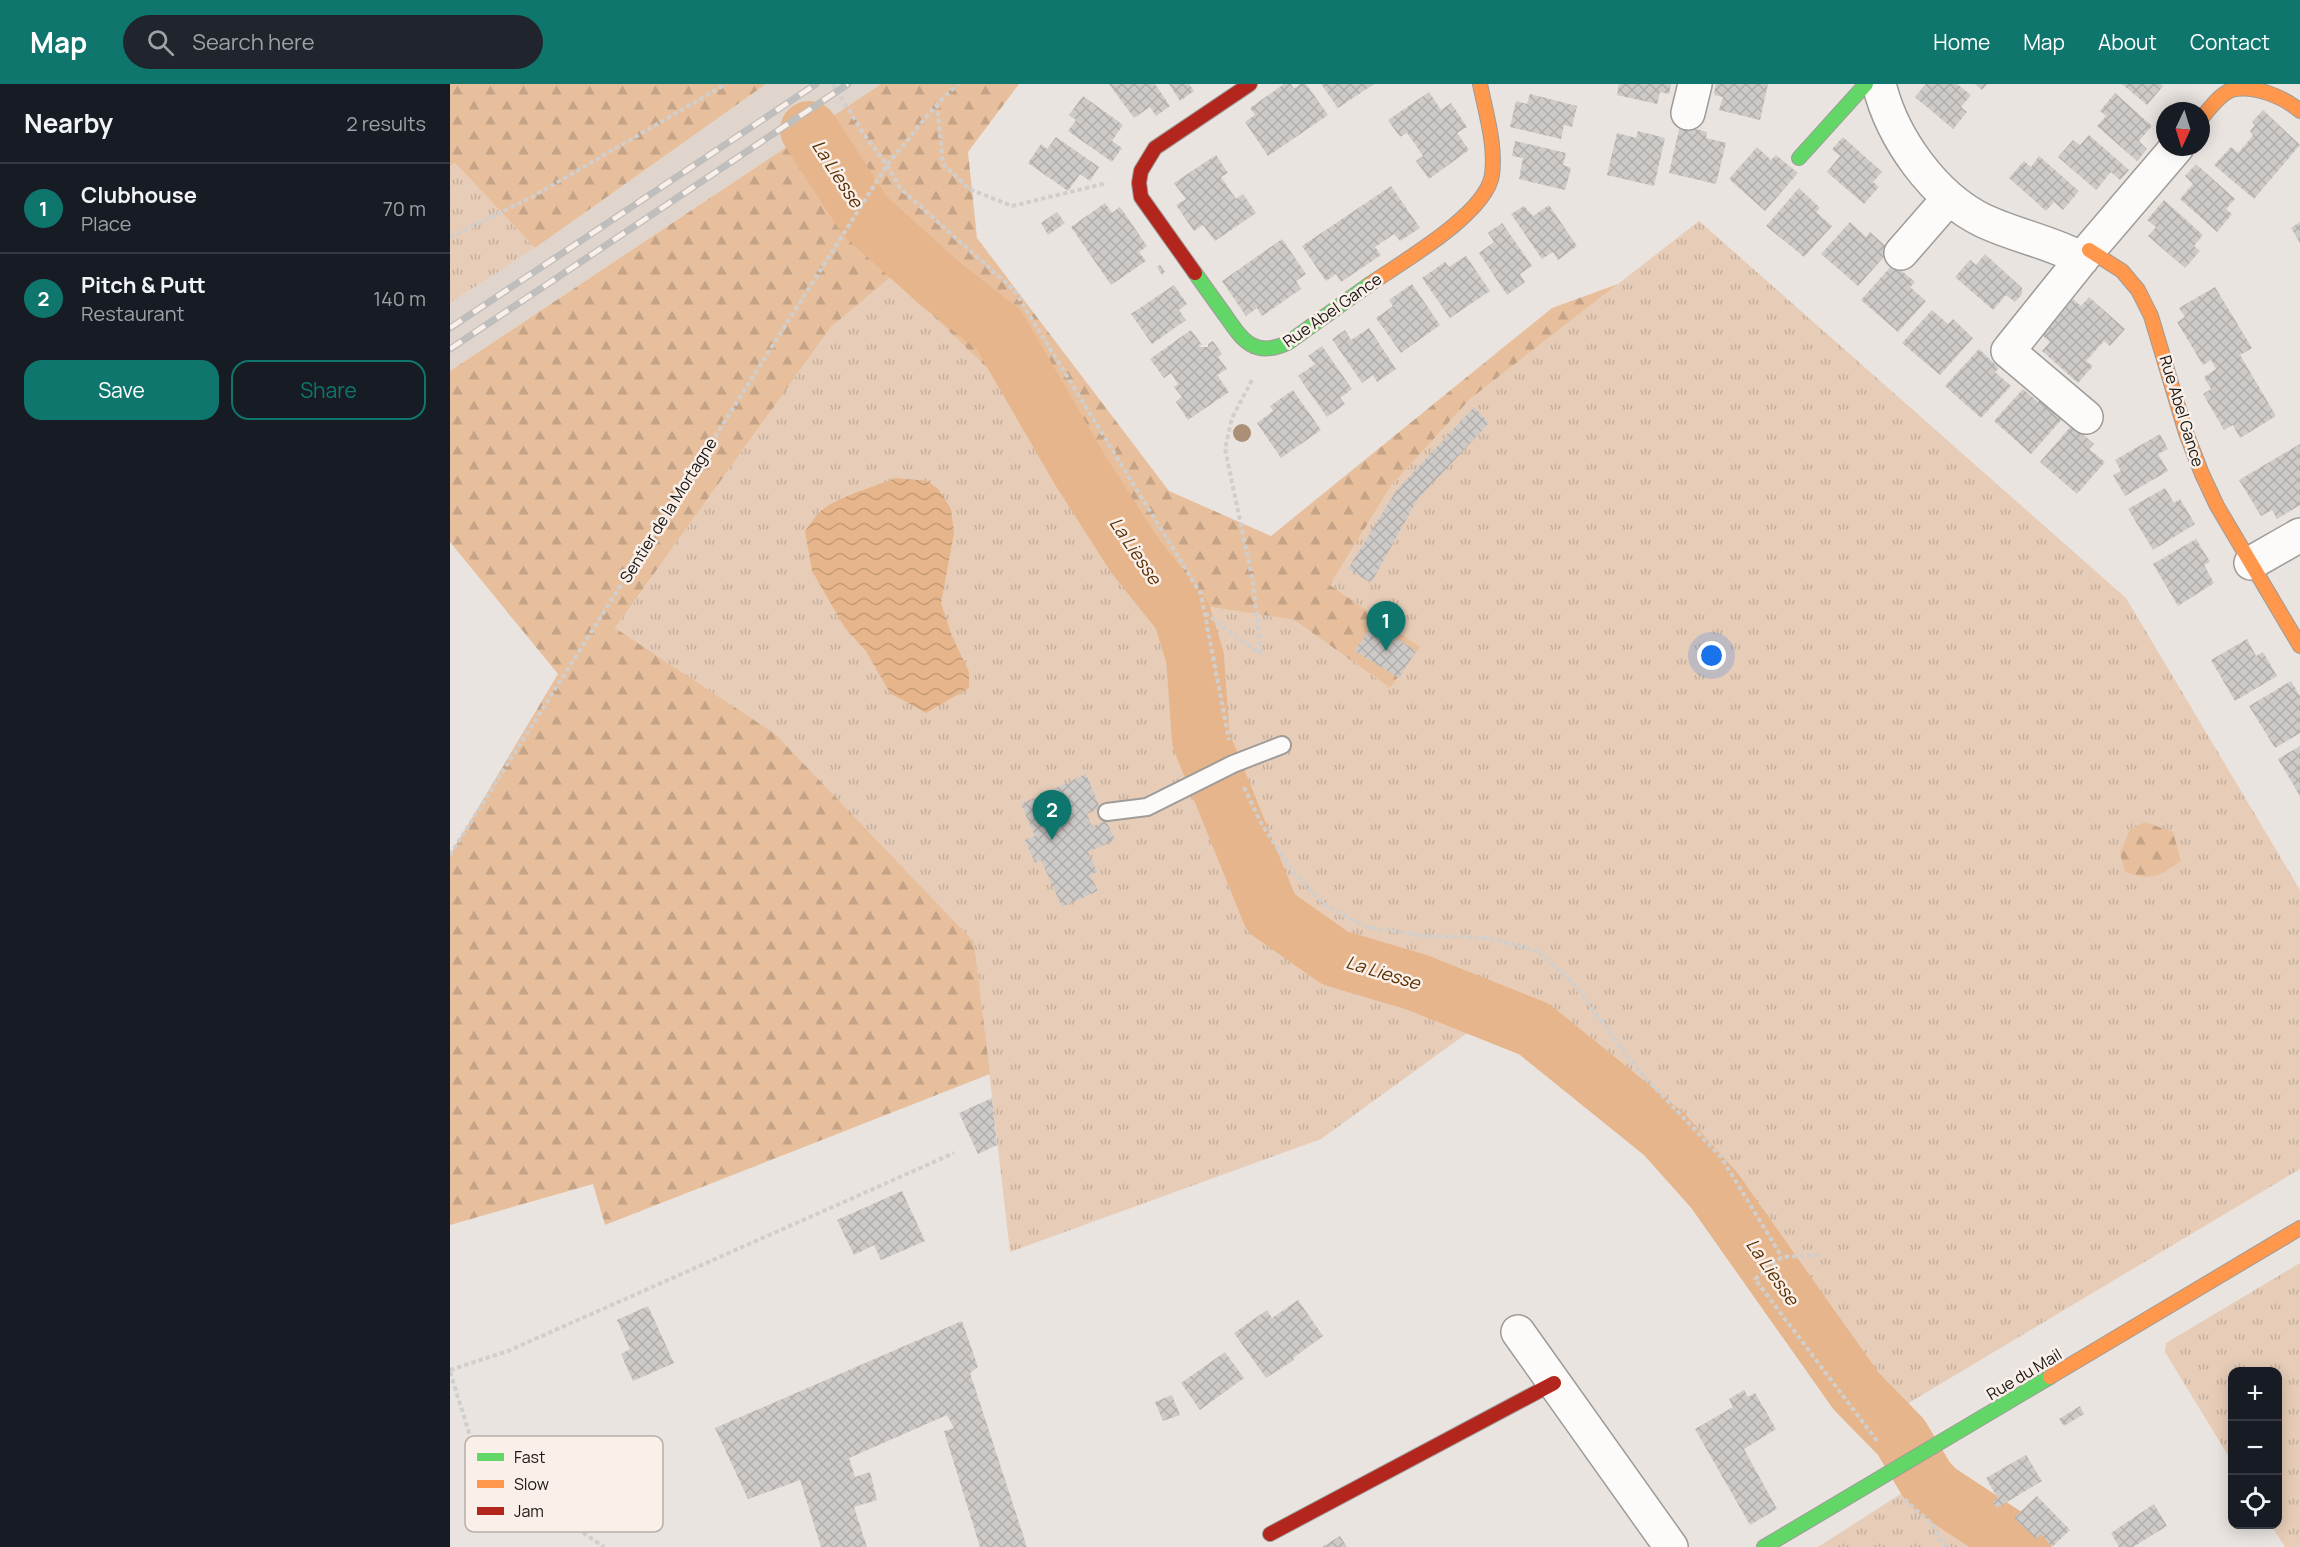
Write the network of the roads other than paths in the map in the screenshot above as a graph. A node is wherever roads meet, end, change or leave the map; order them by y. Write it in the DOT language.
graph roads {
  1 [pos="1250,84"];
  2 [pos="1480,84"];
  3 [pos="1866,84"];
  4 [pos="1879,84"];
  5 [pos="2210,109"];
  6 [pos="2300,111"];
  7 [pos="2169,156"];
  8 [pos="1799,158"];
  9 [pos="1949,198"];
  10 [pos="1901,253"];
  11 [pos="2086,254"];
  12 [pos="2086,417"];
  13 [pos="2300,535"];
  14 [pos="2252,563"];
  15 [pos="2291,610"];
  16 [pos="2300,646"];
  17 [pos="1281,745"];
  18 [pos="1107,812"];
  19 [pos="2300,1228"];
  20 [pos="1518,1332"];
  21 [pos="1554,1383"];
  22 [pos="1270,1534"];
  23 [pos="1671,1547"];
  24 [pos="1764,1547"];
  1 -- 2 [label="street, Rue Abel Gance"];
  3 -- 8 [label="street"];
  4 -- 9 [label="street, Rue Abel Gance"];
  5 -- 6 [label="street"];
  7 -- 11 [label="street"];
  9 -- 10 [label="street"];
  9 -- 11 [label="street, Rue Abel Gance"];
  11 -- 12 [label="street"];
  11 -- 14 [label="street, Rue Abel Gance"];
  13 -- 14 [label="street"];
  14 -- 15 [label="street, Rue Abel Gance"];
  15 -- 16 [label="street, Rue Abel Gance"];
  17 -- 18 [label="lane"];
  19 -- 24 [label="street, Rue du Mail"];
  20 -- 21 [label="street"];
  21 -- 22 [label="street"];
  21 -- 23 [label="street"];
}
